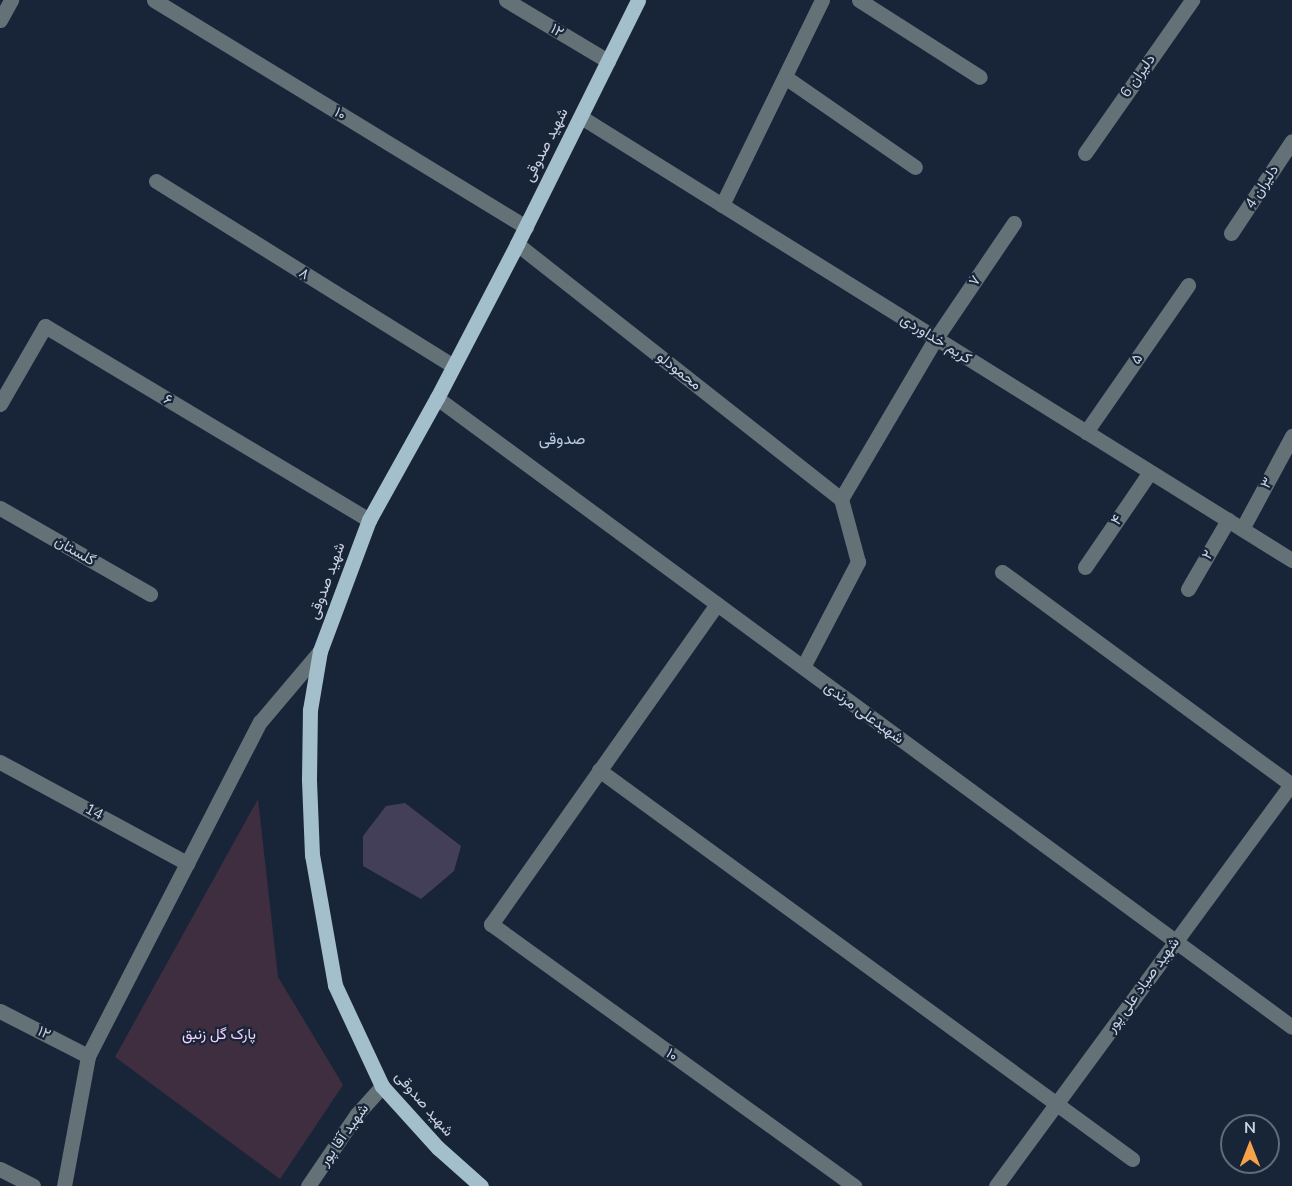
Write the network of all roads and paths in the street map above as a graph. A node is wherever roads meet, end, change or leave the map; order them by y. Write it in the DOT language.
graph roads {
  1 [pos="11,0"];
  2 [pos="154,0"];
  3 [pos="506,0"];
  4 [pos="638,0"];
  5 [pos="822,0"];
  6 [pos="859,0"];
  7 [pos="1192,0"];
  8 [pos="0,20"];
  9 [pos="608,61"];
  10 [pos="785,77"];
  11 [pos="980,77"];
  12 [pos="581,117"];
  13 [pos="1292,141"];
  14 [pos="1085,153"];
  15 [pos="915,167"];
  16 [pos="156,182"];
  17 [pos="722,205"];
  18 [pos="1014,223"];
  19 [pos="525,227"];
  20 [pos="1232,233"];
  21 [pos="517,244"];
  22 [pos="1188,285"];
  23 [pos="936,338"];
  24 [pos="453,366"];
  25 [pos="437,398"];
  26 [pos="0,404"];
  27 [pos="1086,432"];
  28 [pos="1292,436"];
  29 [pos="1150,472"];
  30 [pos="841,499"];
  31 [pos="0,508"];
  32 [pos="369,520"];
  33 [pos="1228,520"];
  34 [pos="1242,529"];
  35 [pos="1292,560"];
  36 [pos="1085,567"];
  37 [pos="1002,572"];
  38 [pos="1188,589"];
  39 [pos="150,594"];
  40 [pos="717,604"];
  41 [pos="320,651"];
  42 [pos="803,667"];
  43 [pos="0,762"];
  44 [pos="599,770"];
  45 [pos="1291,784"];
  46 [pos="187,863"];
  47 [pos="1175,941"];
  48 [pos="0,1011"];
  49 [pos="1292,1027"];
  50 [pos="88,1056"];
  51 [pos="382,1086"];
  52 [pos="1056,1104"];
  53 [pos="1132,1159"];
  54 [pos="0,1169"];
  55 [pos="33,1186"];
  56 [pos="64,1186"];
  57 [pos="308,1186"];
  58 [pos="481,1186"];
  59 [pos="854,1186"];
  60 [pos="996,1186"];
  1 -- 8 [label="street"];
  2 -- 19 [label="street, ۱۰"];
  3 -- 9 [label="street, ۱۲"];
  4 -- 9 [label="main road, شهید صدوقی"];
  5 -- 10 [label="street"];
  6 -- 11 [label="street"];
  7 -- 14 [label="street, دلیران 6"];
  9 -- 12 [label="main road, شهید صدوقی"];
  10 -- 15 [label="street"];
  10 -- 17 [label="street"];
  12 -- 17 [label="street, کریم خداوردی"];
  12 -- 19 [label="main road, شهید صدوقی"];
  13 -- 20 [label="street, دلیران 4"];
  16 -- 24 [label="street, ۸"];
  17 -- 23 [label="street, کریم خداوردی"];
  18 -- 23 [label="street, ۷"];
  19 -- 21 [label="main road, شهید صدوقی"];
  21 -- 24 [label="main road, شهید صدوقی"];
  21 -- 30 [label="street, محمودلو"];
  22 -- 27 [label="street, ۵"];
  23 -- 27 [label="street, کریم خداوردی"];
  23 -- 30 [label="street, ۷"];
  24 -- 25 [label="main road, شهید صدوقی"];
  25 -- 32 [label="main road, شهید صدوقی"];
  25 -- 40 [label="street, شهیدعلی مرندی"];
  26 -- 32 [label="street, ۶"];
  27 -- 29 [label="street, کریم خداوردی"];
  28 -- 34 [label="street, ۳"];
  29 -- 33 [label="street, کریم خداوردی"];
  29 -- 36 [label="street, ۴"];
  30 -- 42 [label="street"];
  31 -- 39 [label="street, گلستان"];
  32 -- 41 [label="main road, شهید صدوقی"];
  33 -- 34 [label="street, کریم خداوردی"];
  33 -- 38 [label="street, ۲"];
  34 -- 35 [label="street, کریم خداوردی"];
  37 -- 45 [label="street"];
  40 -- 42 [label="street, شهیدعلی مرندی"];
  40 -- 44 [label="street"];
  41 -- 46 [label="street"];
  41 -- 51 [label="main road, شهید صدوقی"];
  42 -- 47 [label="street, شهیدعلی مرندی"];
  43 -- 46 [label="street, 14"];
  44 -- 52 [label="street"];
  44 -- 59 [label="street, ۱۰"];
  45 -- 47 [label="street, شهید صیاد علی پور"];
  46 -- 50 [label="street"];
  47 -- 49 [label="street, شهیدعلی مرندی"];
  47 -- 52 [label="street, شهید صیاد علی پور"];
  48 -- 50 [label="street, ۱۲"];
  50 -- 56 [label="street"];
  51 -- 57 [label="street, شهید آقا پور"];
  51 -- 58 [label="main road, شهید صدوقی"];
  52 -- 53 [label="street"];
  52 -- 60 [label="street, شهید صیاد علی پور"];
  54 -- 55 [label="street"];
}
